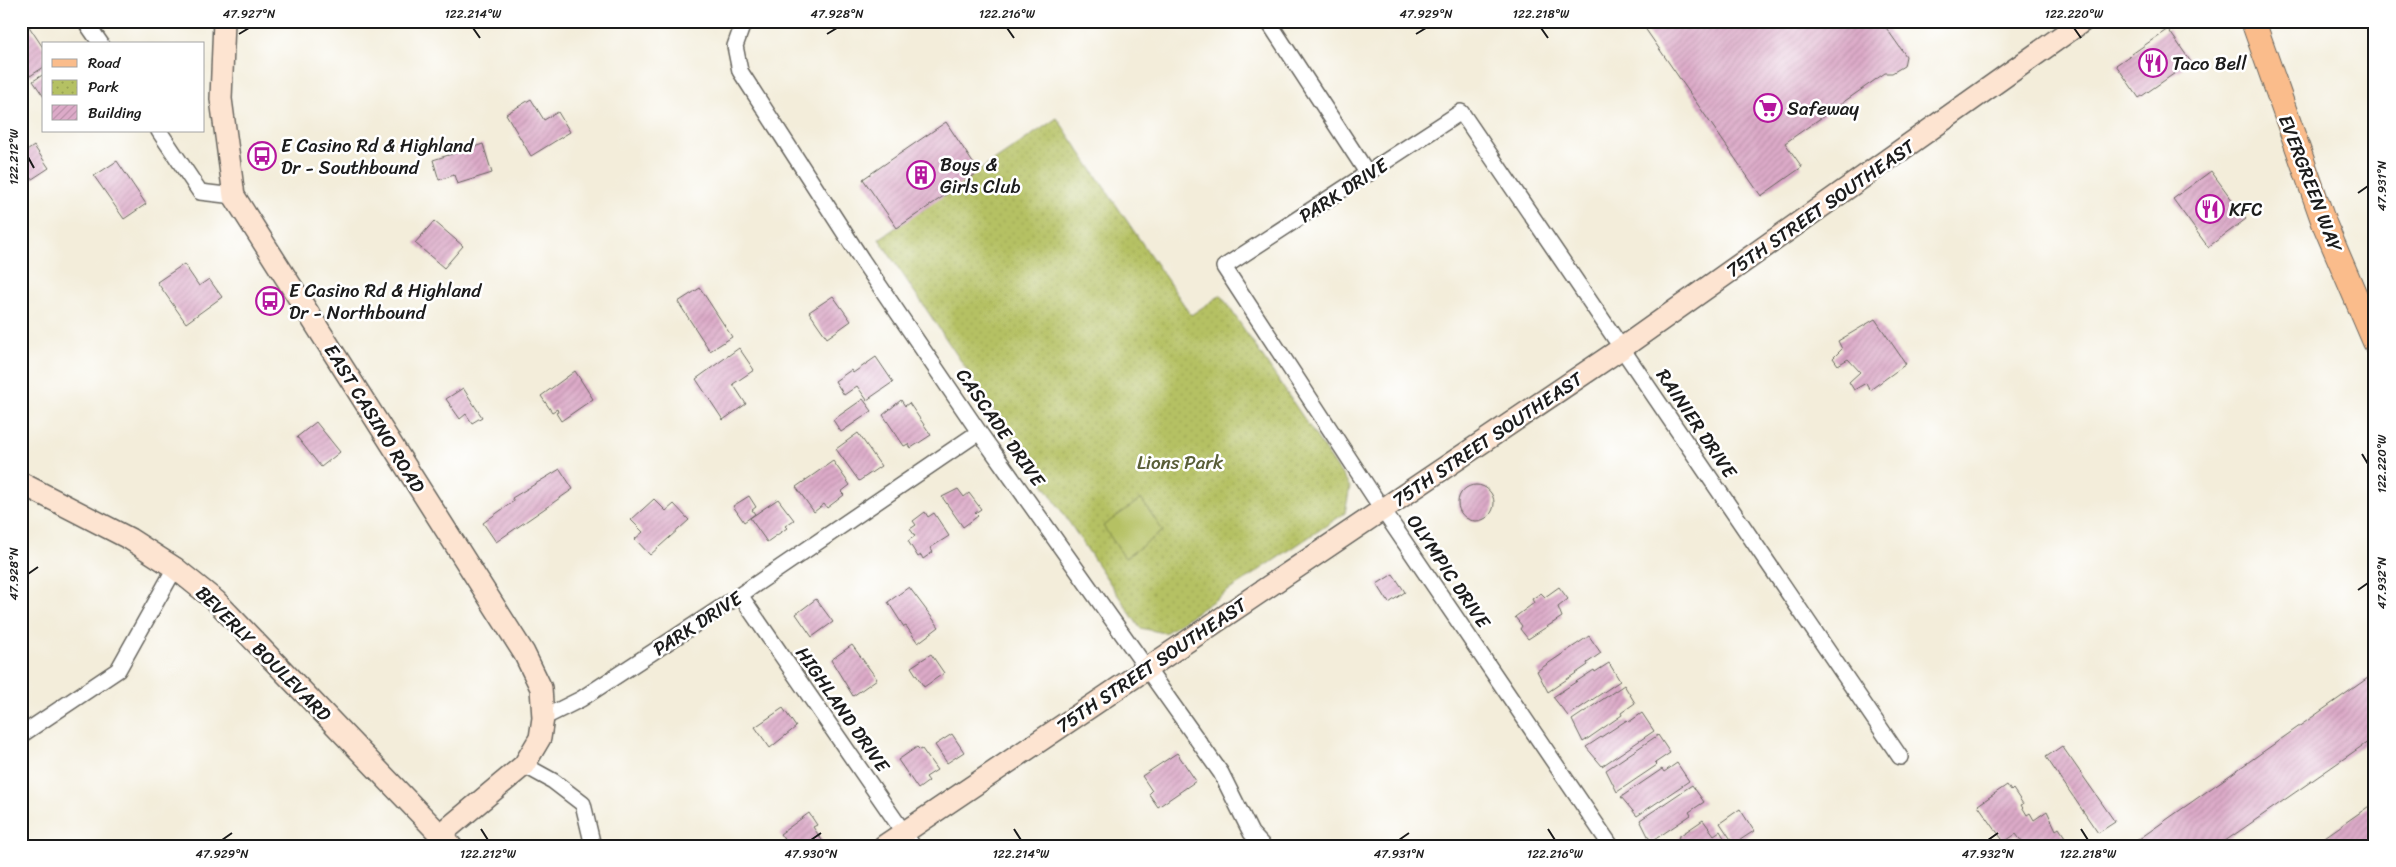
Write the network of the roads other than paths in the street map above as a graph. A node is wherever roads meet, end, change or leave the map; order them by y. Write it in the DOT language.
graph roads {
  1 [pos="86,21"];
  2 [pos="224,21"];
  3 [pos="744,21"];
  4 [pos="1268,21"];
  5 [pos="2083,21"];
  6 [pos="2252,21"];
  7 [pos="99,42"];
  8 [pos="1461,112"];
  9 [pos="160,132"];
  10 [pos="1368,174"];
  11 [pos="234,196"];
  12 [pos="1224,267"];
  13 [pos="2375,342"];
  14 [pos="1622,348"];
  15 [pos="979,432"];
  16 [pos="21,483"];
  17 [pos="1382,509"];
  18 [pos="175,568"];
  19 [pos="740,595"];
  20 [pos="1146,668"];
  21 [pos="543,718"];
  22 [pos="21,736"];
  23 [pos="1900,757"];
  24 [pos="524,765"];
  25 [pos="908,839"];
  26 [pos="446,840"];
  27 [pos="594,846"];
  28 [pos="884,846"];
  29 [pos="1263,846"];
  30 [pos="1611,846"];
  1 -- 7 [label="street"];
  2 -- 11 [label="street, EAST CASINO ROAD"];
  3 -- 15 [label="street, CASCADE DRIVE"];
  4 -- 10 [label="street"];
  5 -- 14 [label="street, 75TH STREET SOUTHEAST"];
  6 -- 13 [label="main road, EVERGREEN WAY"];
  8 -- 10 [label="street, PARK DRIVE"];
  8 -- 14 [label="street, RAINIER DRIVE"];
  9 -- 11 [label="street"];
  10 -- 12 [label="street, PARK DRIVE"];
  11 -- 21 [label="street, EAST CASINO ROAD"];
  12 -- 17 [label="street, OLYMPIC DRIVE"];
  14 -- 17 [label="street, 75TH STREET SOUTHEAST"];
  14 -- 23 [label="street, RAINIER DRIVE"];
  15 -- 19 [label="street, PARK DRIVE"];
  15 -- 20 [label="street, CASCADE DRIVE"];
  16 -- 18 [label="street, BEVERLY BOULEVARD"];
  17 -- 20 [label="street, 75TH STREET SOUTHEAST"];
  17 -- 30 [label="street, OLYMPIC DRIVE"];
  18 -- 22 [label="street"];
  18 -- 26 [label="street, BEVERLY BOULEVARD"];
  19 -- 21 [label="street, PARK DRIVE"];
  19 -- 25 [label="street, HIGHLAND DRIVE"];
  20 -- 25 [label="street, 75TH STREET SOUTHEAST"];
  20 -- 29 [label="street, CASCADE DRIVE"];
  21 -- 24 [label="street"];
  24 -- 26 [label="street"];
  24 -- 27 [label="street"];
  25 -- 28 [label="street, 75TH STREET SOUTHEAST"];
}
